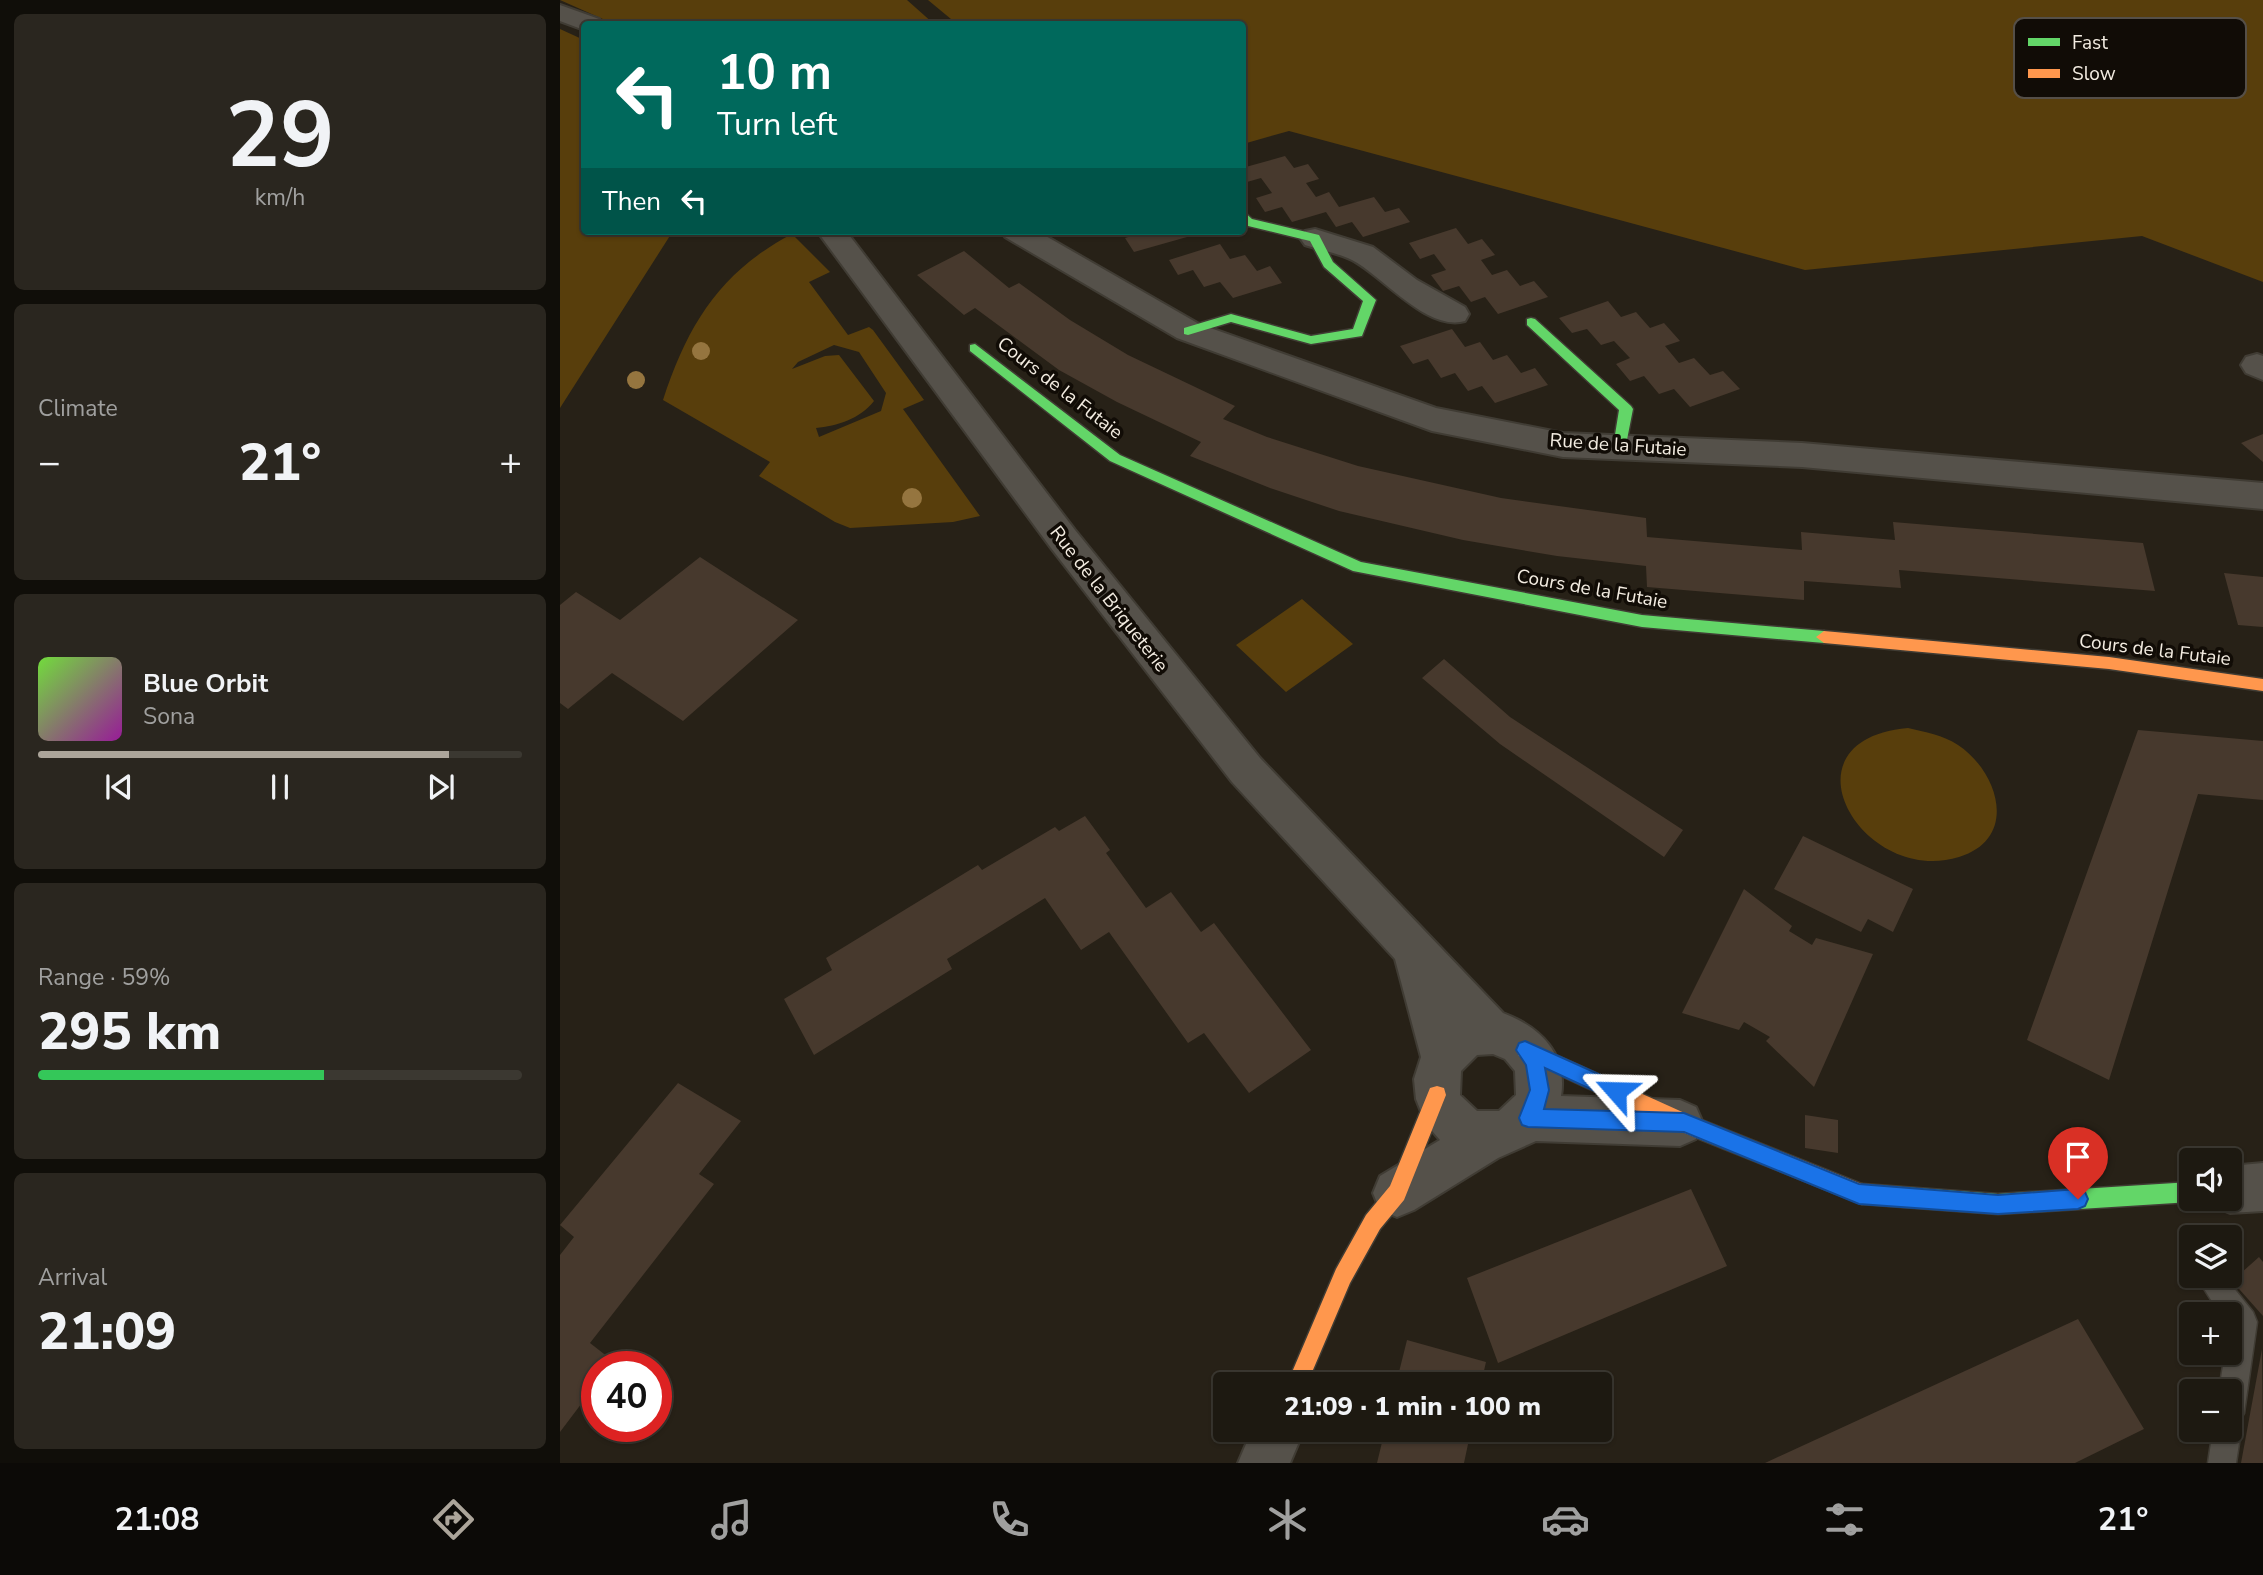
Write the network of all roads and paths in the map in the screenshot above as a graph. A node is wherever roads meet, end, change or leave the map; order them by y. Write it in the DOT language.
graph roads {
  1 [pos="560,12"];
  2 [pos="582,21"];
  3 [pos="1246,219"];
  4 [pos="834,235"];
  5 [pos="1022,235"];
  6 [pos="1315,239"];
  7 [pos="1454,314"];
  8 [pos="1531,322"];
  9 [pos="1188,331"];
  10 [pos="975,348"];
  11 [pos="1620,447"];
  12 [pos="2263,496"];
  13 [pos="2263,685"];
  14 [pos="1413,945"];
  15 [pos="1508,1041"];
  16 [pos="1440,1076"];
  17 [pos="1684,1123"];
  18 [pos="1510,1126"];
  19 [pos="2263,1187"];
  20 [pos="2242,1188"];
  21 [pos="1397,1193"];
  22 [pos="2179,1193"];
  23 [pos="2217,1288"];
  24 [pos="1302,1372"];
  25 [pos="2235,1379"];
  26 [pos="1273,1442"];
  27 [pos="2225,1442"];
  28 [pos="1264,1463"];
  29 [pos="2222,1463"];
  1 -- 2 [label="street"];
  3 -- 6 [label="street"];
  4 -- 14 [label="street, Rue de la Briqueterie"];
  5 -- 9 [label="street, Rue de la Futaie"];
  6 -- 7 [label="street"];
  6 -- 9 [label="street"];
  8 -- 11 [label="street"];
  9 -- 11 [label="street, Rue de la Futaie"];
  10 -- 13 [label="street, Cours de la Futaie"];
  11 -- 12 [label="street, Rue de la Futaie"];
  14 -- 15 [label="street, Rue de la Briqueterie"];
  14 -- 16 [label="street, Rue de la Briqueterie"];
  15 -- 16 [label="street"];
  15 -- 17 [label="street, Rue de la Briqueterie"];
  15 -- 18 [label="street"];
  16 -- 18 [label="street"];
  16 -- 21 [label="street"];
  17 -- 18 [label="street, Rue de la Briqueterie"];
  17 -- 22 [label="street, Rue de la Briqueterie"];
  18 -- 21 [label="street"];
  19 -- 20 [label="street"];
  21 -- 24 [label="street"];
  23 -- 25 [label="lane"];
  26 -- 28 [label="street"];
  27 -- 29 [label="lane"];
}
